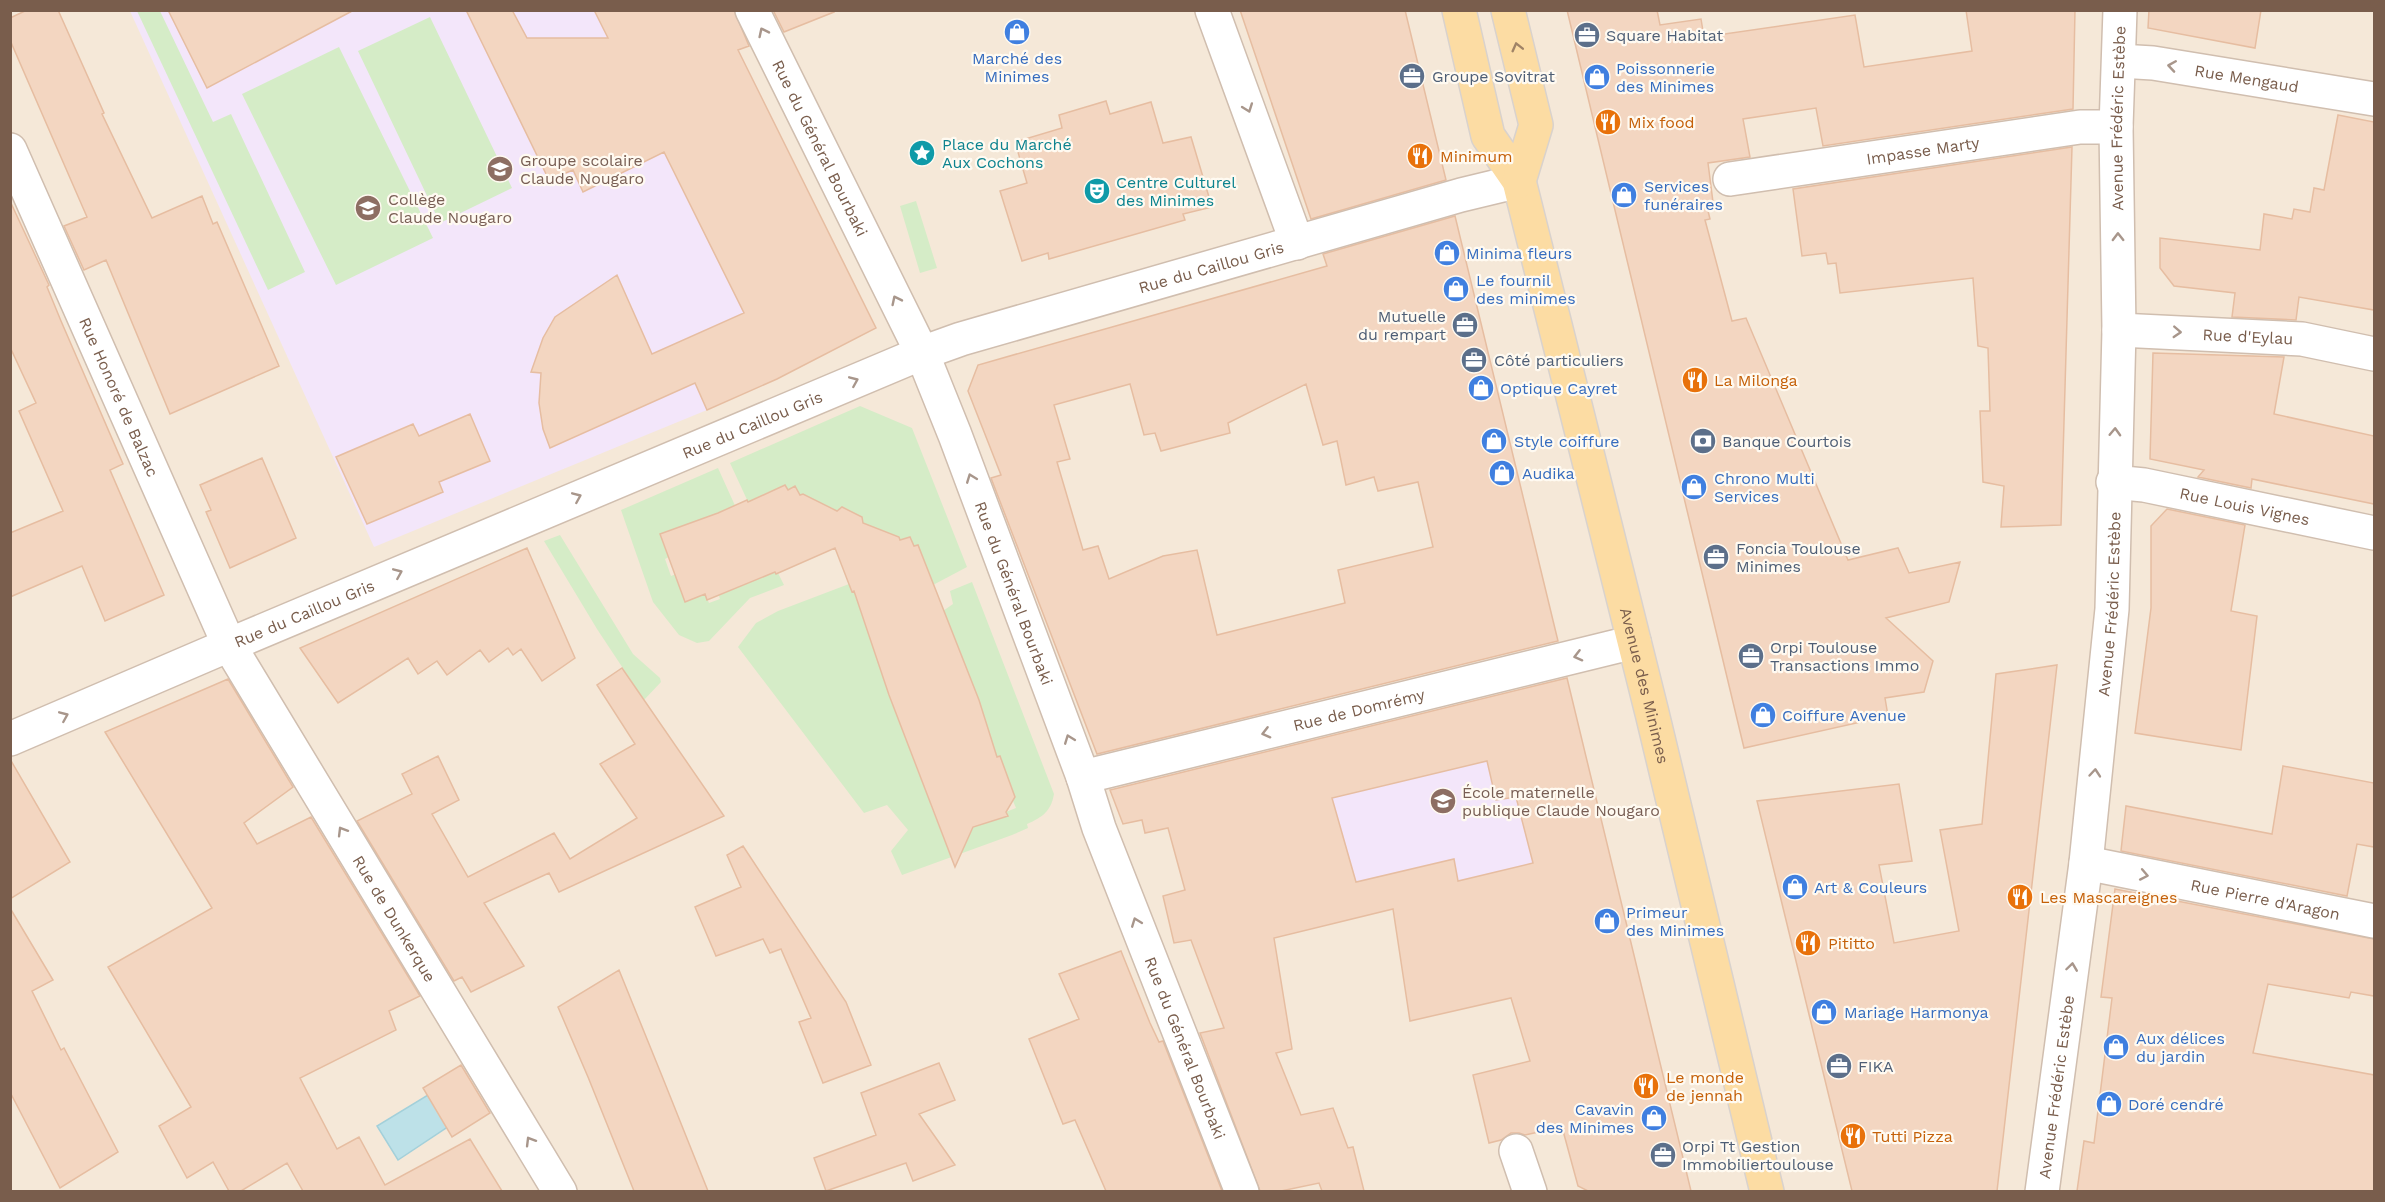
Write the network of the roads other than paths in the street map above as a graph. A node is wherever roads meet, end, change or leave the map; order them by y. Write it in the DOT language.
graph roads {
  1 [pos="752,10"];
  2 [pos="1212,10"];
  3 [pos="1459,10"];
  4 [pos="1508,10"];
  5 [pos="2120,10"];
  6 [pos="2119,61"];
  7 [pos="2374,99"];
  8 [pos="2116,127"];
  9 [pos="10,150"];
  10 [pos="1730,179"];
  11 [pos="1519,181"];
  12 [pos="1297,243"];
  13 [pos="2119,330"];
  14 [pos="922,353"];
  15 [pos="2374,354"];
  16 [pos="2113,482"];
  17 [pos="2374,533"];
  18 [pos="1634,642"];
  19 [pos="229,645"];
  20 [pos="10,740"];
  21 [pos="1083,777"];
  22 [pos="2086,863"];
  23 [pos="2374,921"];
  24 [pos="1516,1151"];
  25 [pos="560,1191"];
  26 [pos="1242,1191"];
  27 [pos="1530,1191"];
  28 [pos="1767,1191"];
  29 [pos="2042,1191"];
  14 -- 1 [label="street, Rue du Général Bourbaki, one-way"];
  2 -- 12 [label="street, one-way"];
  3 -- 11 [label="main road, Avenue des Minimes"];
  11 -- 4 [label="main road, one-way"];
  5 -- 6 [label="street, Avenue Frédéric Estèbe"];
  7 -- 6 [label="street, Rue Mengaud, one-way"];
  6 -- 8 [label="street, Avenue Frédéric Estèbe"];
  8 -- 10 [label="street, Impasse Marty"];
  13 -- 8 [label="street, Avenue Frédéric Estèbe, one-way"];
  9 -- 19 [label="street, Rue Honoré de Balzac"];
  11 -- 12 [label="street, Rue du Caillou Gris"];
  11 -- 18 [label="main road, Avenue des Minimes"];
  12 -- 14 [label="street, Rue du Caillou Gris"];
  13 -- 15 [label="street, Rue d'Eylau, one-way"];
  16 -- 13 [label="street, Avenue Frédéric Estèbe, one-way"];
  19 -- 14 [label="street, Rue du Caillou Gris, one-way"];
  21 -- 14 [label="street, Rue du Général Bourbaki, one-way"];
  16 -- 17 [label="street, Rue Louis Vignes"];
  22 -- 16 [label="street, Avenue Frédéric Estèbe, one-way"];
  18 -- 21 [label="street, Rue de Domrémy, one-way"];
  18 -- 28 [label="main road, Avenue des Minimes"];
  20 -- 19 [label="street, Rue du Caillou Gris, one-way"];
  25 -- 19 [label="street, Rue de Dunkerque, one-way"];
  26 -- 21 [label="street, Rue du Général Bourbaki, one-way"];
  22 -- 23 [label="street, Rue Pierre d'Aragon, one-way"];
  29 -- 22 [label="street, Avenue Frédéric Estèbe, one-way"];
  24 -- 27 [label="street"];
}
